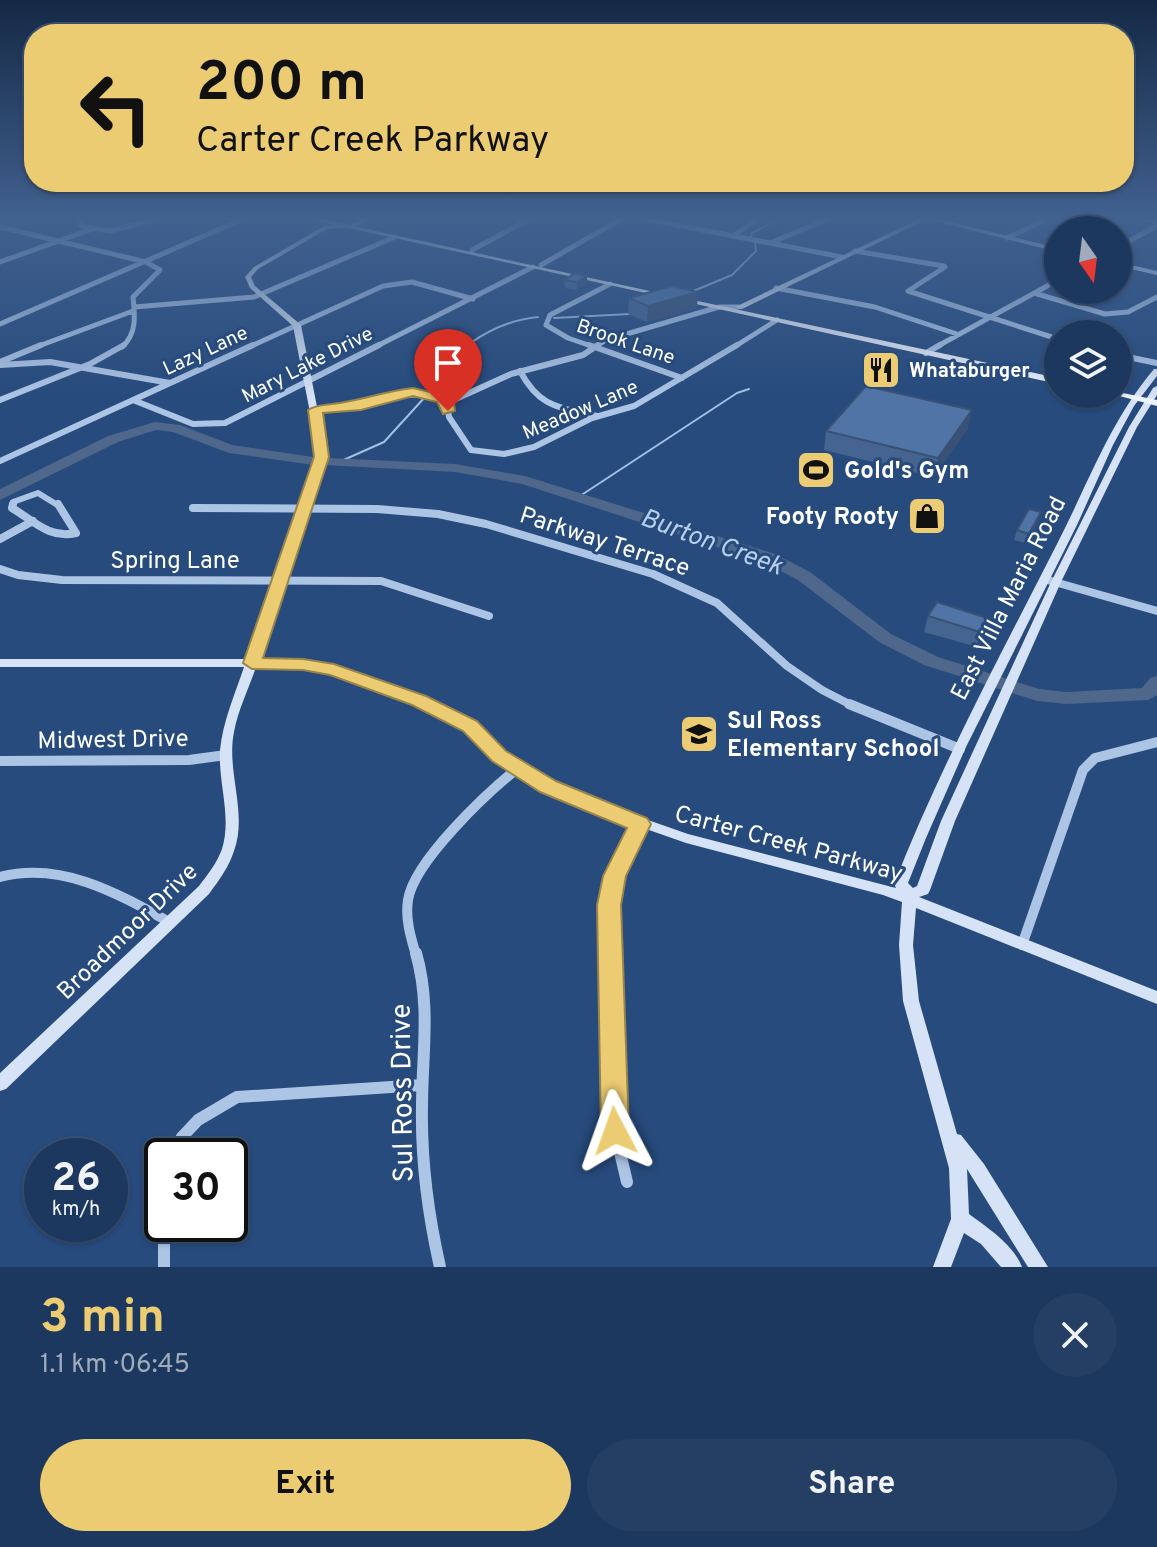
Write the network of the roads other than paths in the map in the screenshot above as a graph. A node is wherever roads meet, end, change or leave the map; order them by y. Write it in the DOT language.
graph roads {
  1 [pos="108,278"];
  2 [pos="151,278"];
  3 [pos="250,278"];
  4 [pos="299,278"];
  5 [pos="513,278"];
  6 [pos="586,278"];
  7 [pos="597,278"];
  8 [pos="797,278"];
  9 [pos="928,278"];
  10 [pos="610,284"];
  11 [pos="776,288"];
  12 [pos="1044,288"];
  13 [pos="1034,293"];
  14 [pos="260,295"];
  15 [pos="1157,297"];
  16 [pos="473,299"];
  17 [pos="719,307"];
  18 [pos="739,307"];
  19 [pos="133,309"];
  20 [pos="988,317"];
  21 [pos="777,320"];
  22 [pos="0,324"];
  23 [pos="297,325"];
  24 [pos="957,334"];
  25 [pos="1044,335"];
  26 [pos="595,346"];
  27 [pos="929,351"];
  28 [pos="1132,358"];
  29 [pos="0,363"];
  30 [pos="1157,363"];
  31 [pos="78,367"];
  32 [pos="520,371"];
  33 [pos="1157,371"];
  34 [pos="1044,376"];
  35 [pos="682,378"];
  36 [pos="309,381"];
  37 [pos="171,383"];
  38 [pos="1132,394"];
  39 [pos="1135,395"];
  40 [pos="1154,397"];
  41 [pos="0,400"];
  42 [pos="133,400"];
  43 [pos="447,403"];
  44 [pos="315,410"];
  45 [pos="597,416"];
  46 [pos="0,461"];
  47 [pos="193,508"];
  48 [pos="305,508"];
  49 [pos="33,521"];
  50 [pos="0,539"];
  51 [pos="0,569"];
  52 [pos="281,581"];
  53 [pos="1050,581"];
  54 [pos="1157,611"];
  55 [pos="489,616"];
  56 [pos="0,663"];
  57 [pos="252,663"];
  58 [pos="1157,742"];
  59 [pos="960,749"];
  60 [pos="226,755"];
  61 [pos="0,761"];
  62 [pos="518,768"];
  63 [pos="640,824"];
  64 [pos="2,876"];
  65 [pos="910,896"];
  66 [pos="169,922"];
  67 [pos="1022,945"];
  68 [pos="1157,998"];
  69 [pos="0,1084"];
  70 [pos="422,1085"];
  71 [pos="181,1138"];
  72 [pos="952,1138"];
  73 [pos="627,1182"];
  74 [pos="960,1219"];
  75 [pos="164,1242"];
  76 [pos="164,1267"];
  77 [pos="440,1267"];
  78 [pos="942,1267"];
  79 [pos="1013,1267"];
  80 [pos="1039,1267"];
  1 -- 22 [label="street"];
  2 -- 19 [label="street"];
  3 -- 14 [label="street"];
  4 -- 14 [label="street"];
  5 -- 16 [label="street, Mary Lake Drive"];
  6 -- 10 [label="main road"];
  7 -- 18 [label="main road"];
  8 -- 11 [label="street"];
  9 -- 20 [label="street"];
  10 -- 17 [label="main road"];
  10 -- 26 [label="street, Brook Lane"];
  11 -- 18 [label="street"];
  11 -- 24 [label="street"];
  12 -- 13 [label="street"];
  13 -- 15 [label="street"];
  13 -- 20 [label="street"];
  14 -- 19 [label="street"];
  14 -- 23 [label="street"];
  16 -- 23 [label="street, Lazy Lane"];
  16 -- 36 [label="street, Mary Lake Drive"];
  17 -- 18 [label="street"];
  17 -- 21 [label="main road"];
  17 -- 26 [label="street"];
  18 -- 27 [label="main road"];
  19 -- 29 [label="street"];
  19 -- 31 [label="street"];
  20 -- 24 [label="street"];
  20 -- 25 [label="street"];
  21 -- 27 [label="main road"];
  21 -- 35 [label="street, Meadow Lane"];
  23 -- 36 [label="street, Broadmoor Drive"];
  23 -- 37 [label="street, Lazy Lane"];
  24 -- 27 [label="street"];
  26 -- 32 [label="street"];
  26 -- 35 [label="street, Brook Lane"];
  27 -- 34 [label="main road"];
  28 -- 30 [label="street"];
  29 -- 31 [label="street"];
  31 -- 37 [label="street"];
  31 -- 41 [label="street"];
  32 -- 43 [label="street"];
  32 -- 45 [label="street"];
  33 -- 39 [label="street, East Villa Maria Road"];
  35 -- 45 [label="street, Meadow Lane"];
  36 -- 42 [label="street, Mary Lake Drive"];
  36 -- 44 [label="street, Broadmoor Drive"];
  37 -- 42 [label="street, Lazy Lane"];
  38 -- 39 [label="main road"];
  39 -- 40 [label="main road"];
  39 -- 53 [label="street, East Villa Maria Road"];
  40 -- 53 [label="street, East Villa Maria Road"];
  42 -- 46 [label="street, Lazy Lane"];
  43 -- 44 [label="street"];
  43 -- 45 [label="street, Meadow Lane"];
  44 -- 48 [label="street, Broadmoor Drive"];
  47 -- 48 [label="street, Parkway Terrace"];
  48 -- 52 [label="street, Broadmoor Drive"];
  48 -- 59 [label="street, Parkway Terrace"];
  49 -- 49 [label="street"];
  49 -- 50 [label="street"];
  51 -- 52 [label="street, Spring Lane"];
  52 -- 55 [label="street, Spring Lane"];
  52 -- 57 [label="street, Broadmoor Drive"];
  53 -- 54 [label="street"];
  53 -- 59 [label="street, East Villa Maria Road"];
  53 -- 65 [label="street, East Villa Maria Road"];
  56 -- 57 [label="street, Carter Creek Parkway"];
  57 -- 60 [label="street, Broadmoor Drive"];
  57 -- 62 [label="street, Carter Creek Parkway"];
  58 -- 67 [label="street"];
  59 -- 65 [label="street, East Villa Maria Road"];
  60 -- 61 [label="street, Midwest Drive"];
  60 -- 66 [label="street, Broadmoor Drive"];
  62 -- 63 [label="street, Carter Creek Parkway"];
  62 -- 70 [label="street, Sul Ross Drive"];
  63 -- 65 [label="street, Carter Creek Parkway"];
  63 -- 73 [label="street"];
  64 -- 66 [label="street"];
  65 -- 67 [label="street, Carter Creek Parkway"];
  65 -- 72 [label="street, East Villa Maria Road"];
  66 -- 69 [label="street, Broadmoor Drive"];
  67 -- 68 [label="street, Carter Creek Parkway"];
  70 -- 71 [label="street"];
  70 -- 77 [label="street, Sul Ross Drive"];
  72 -- 74 [label="street, East Villa Maria Road"];
  72 -- 80 [label="street, East Villa Maria Road"];
  74 -- 78 [label="street"];
  74 -- 79 [label="street"];
  75 -- 76 [label="street"];
}
